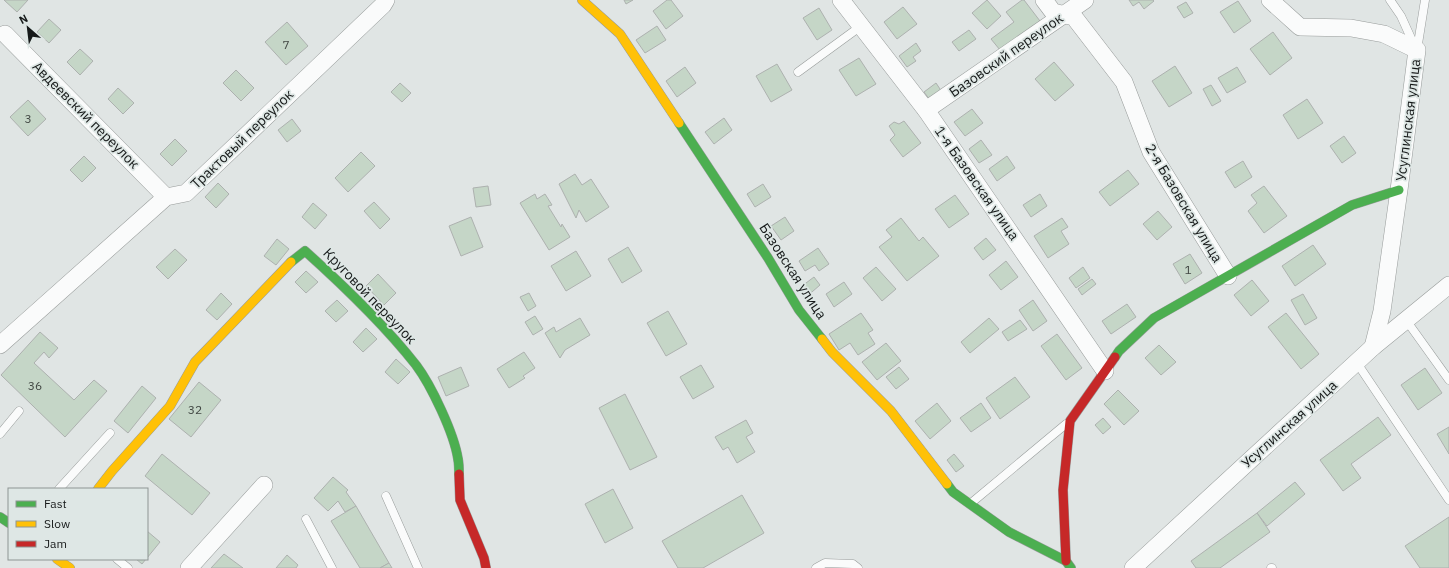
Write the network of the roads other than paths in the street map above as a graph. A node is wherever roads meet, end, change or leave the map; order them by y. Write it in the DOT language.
graph roads {
  1 [pos="386,0"];
  2 [pos="582,0"];
  3 [pos="841,0"];
  4 [pos="1044,0"];
  5 [pos="1085,0"];
  6 [pos="1270,0"];
  7 [pos="1390,0"];
  8 [pos="1425,0"];
  9 [pos="1064,15"];
  10 [pos="861,26"];
  11 [pos="5,34"];
  12 [pos="1416,50"];
  13 [pos="798,72"];
  14 [pos="926,110"];
  15 [pos="1399,190"];
  16 [pos="166,197"];
  17 [pos="1228,276"];
  18 [pos="1449,284"];
  19 [pos="1406,320"];
  20 [pos="0,345"];
  21 [pos="1373,347"];
  22 [pos="1357,363"];
  23 [pos="1106,371"];
  24 [pos="1449,380"];
  25 [pos="19,411"];
  26 [pos="1070,422"];
  27 [pos="110,433"];
  28 [pos="0,434"];
  29 [pos="264,485"];
  30 [pos="60,488"];
  31 [pos="99,488"];
  32 [pos="386,496"];
  33 [pos="1449,500"];
  34 [pos="970,504"];
  35 [pos="306,519"];
  36 [pos="58,560"];
  37 [pos="118,560"];
  38 [pos="1069,565"];
  39 [pos="70,568"];
  40 [pos="128,568"];
  41 [pos="189,568"];
  42 [pos="332,568"];
  43 [pos="418,568"];
  44 [pos="486,568"];
  45 [pos="816,568"];
  46 [pos="858,568"];
  47 [pos="1133,568"];
  1 -- 16 [label="street, Трактовый переулок"];
  2 -- 34 [label="street, Базовская улица"];
  3 -- 10 [label="street, 1-я Базовская улица"];
  4 -- 9 [label="street, 2-я Базовская улица"];
  5 -- 9 [label="street, Базовский переулок"];
  6 -- 12 [label="street"];
  7 -- 12 [label="lane"];
  8 -- 12 [label="lane"];
  9 -- 14 [label="street, Базовский переулок"];
  9 -- 17 [label="street, 2-я Базовская улица"];
  10 -- 13 [label="lane"];
  10 -- 14 [label="street, 1-я Базовская улица"];
  11 -- 16 [label="street, Авдеевский переулок"];
  12 -- 15 [label="street, Усуглинская улица"];
  14 -- 23 [label="street, 1-я Базовская улица"];
  15 -- 17 [label="street"];
  15 -- 21 [label="street, Усуглинская улица"];
  16 -- 20 [label="street"];
  17 -- 23 [label="street"];
  18 -- 19 [label="street, Усуглинская улица"];
  19 -- 21 [label="street, Усуглинская улица"];
  19 -- 24 [label="lane"];
  21 -- 22 [label="street, Усуглинская улица"];
  22 -- 33 [label="lane"];
  22 -- 47 [label="street, Усуглинская улица"];
  23 -- 26 [label="street"];
  25 -- 28 [label="lane"];
  26 -- 34 [label="lane"];
  26 -- 38 [label="street"];
  27 -- 30 [label="lane"];
  29 -- 41 [label="street"];
  31 -- 44 [label="street, Круговой переулок"];
  32 -- 43 [label="lane"];
  34 -- 38 [label="street, Базовская улица"];
  35 -- 42 [label="lane"];
  36 -- 39 [label="street"];
  37 -- 40 [label="lane"];
  45 -- 46 [label="lane"];
}
